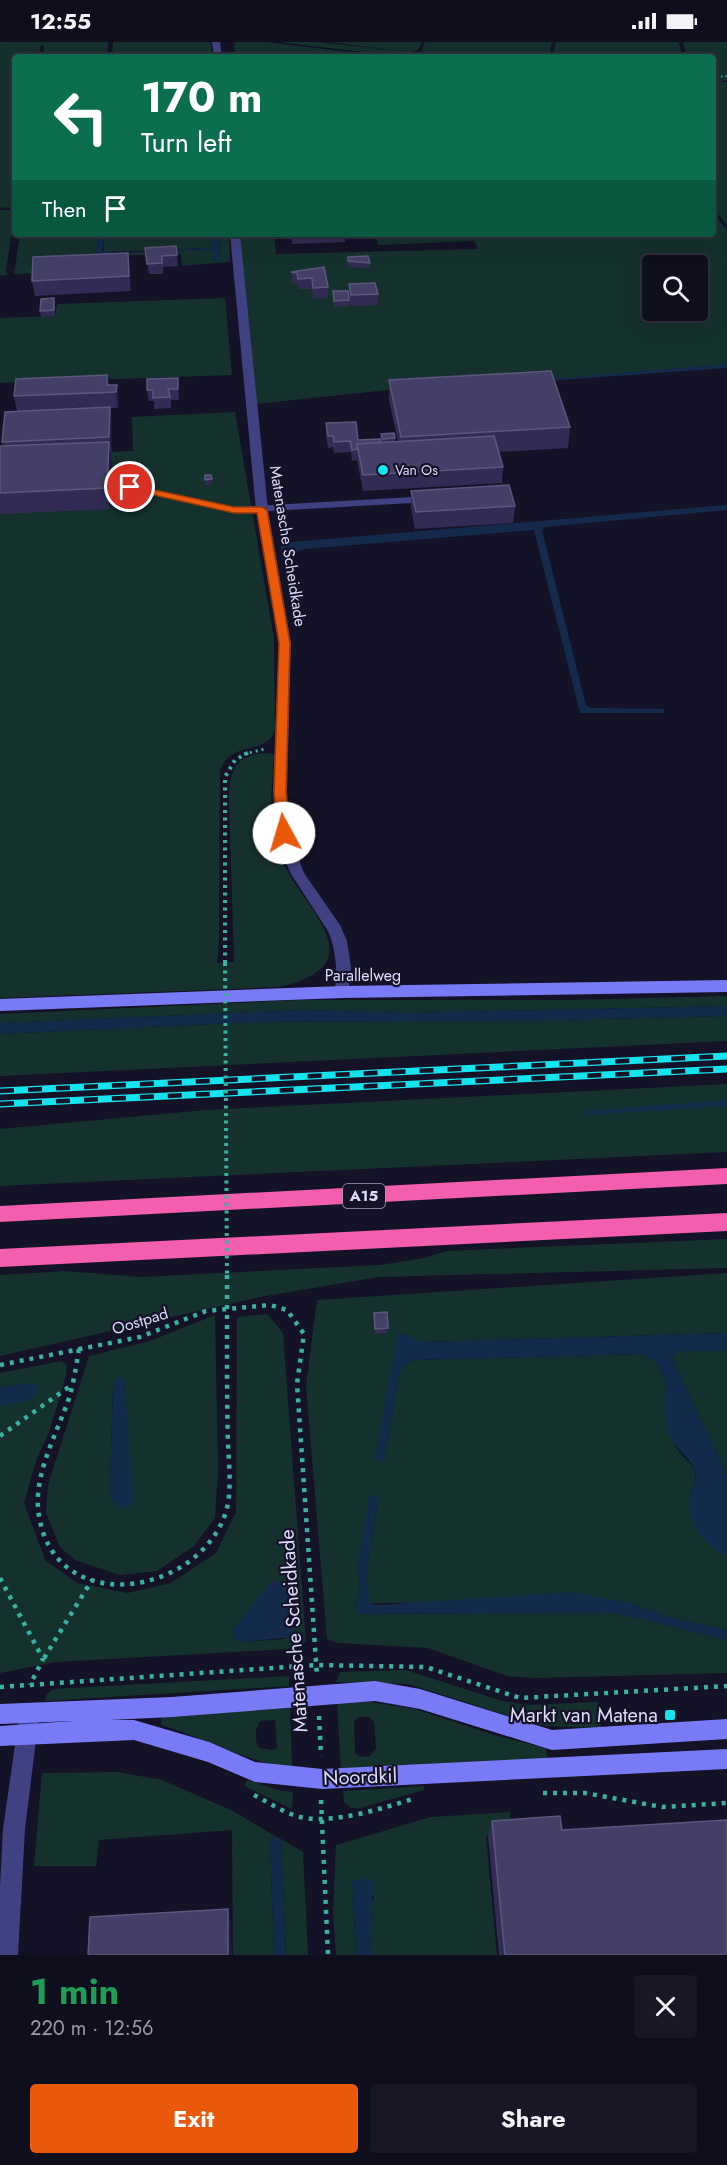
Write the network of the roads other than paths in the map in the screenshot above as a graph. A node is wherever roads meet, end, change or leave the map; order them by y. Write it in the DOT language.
graph roads {
  1 [pos="235,237"];
  2 [pos="130,487"];
  3 [pos="440,498"];
  4 [pos="262,510"];
  5 [pos="727,986"];
  6 [pos="343,992"];
  7 [pos="0,1005"];
  8 [pos="727,1176"];
  9 [pos="0,1214"];
  10 [pos="727,1222"];
  11 [pos="0,1258"];
  12 [pos="29,1712"];
  13 [pos="0,1714"];
  14 [pos="727,1729"];
  15 [pos="26,1734"];
  16 [pos="0,1736"];
  17 [pos="727,1759"];
  18 [pos="7,1830"];
  19 [pos="7,1955"];
  1 -- 4 [label="street, Matenasche Scheidkade"];
  2 -- 4 [label="street"];
  3 -- 4 [label="street"];
  4 -- 6 [label="street, Matenasche Scheidkade"];
  5 -- 6 [label="street, Parallelweg"];
  6 -- 7 [label="street, Parallelweg"];
  8 -- 9 [label="highway, A15"];
  10 -- 11 [label="highway"];
  12 -- 13 [label="street"];
  12 -- 14 [label="street"];
  12 -- 15 [label="street"];
  15 -- 16 [label="street, Noordkil"];
  15 -- 17 [label="street, Noordkil"];
  15 -- 18 [label="street"];
  18 -- 19 [label="street"];
}
